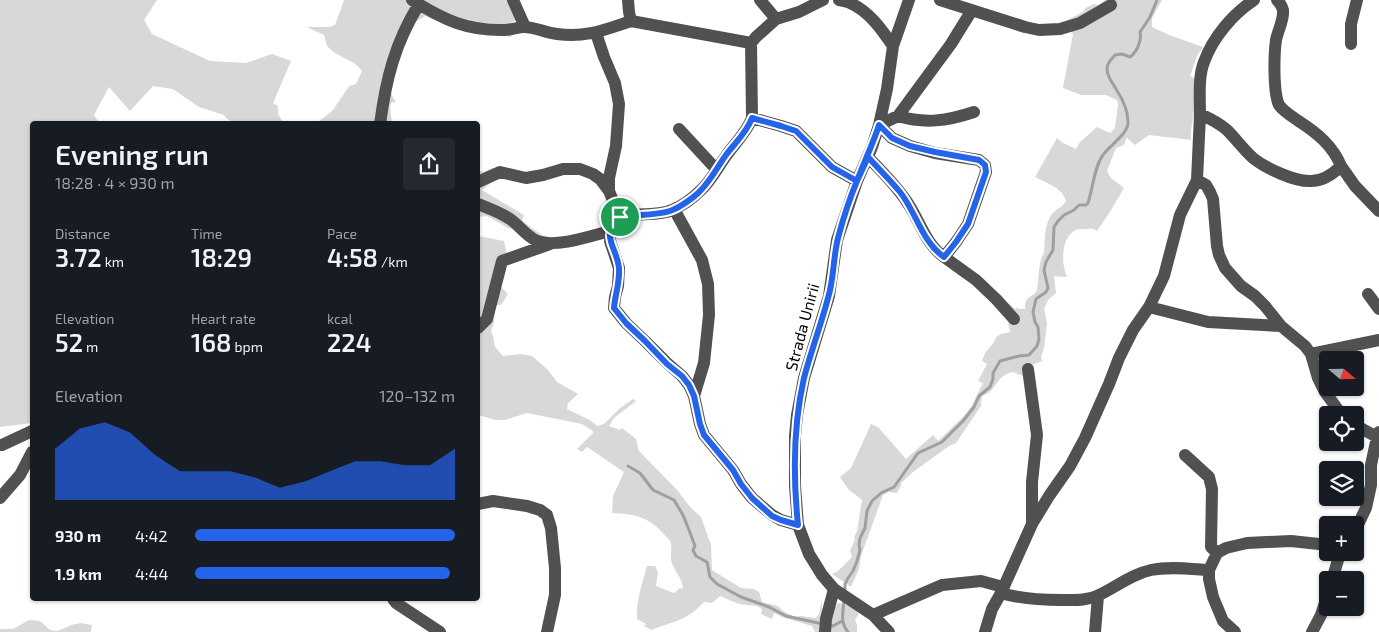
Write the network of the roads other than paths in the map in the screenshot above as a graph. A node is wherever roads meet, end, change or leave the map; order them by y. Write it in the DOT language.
graph roads {
  1 [pos="513,0"];
  2 [pos="628,0"];
  3 [pos="760,0"];
  4 [pos="824,0"];
  5 [pos="839,0"];
  6 [pos="909,0"];
  7 [pos="940,0"];
  8 [pos="1254,0"];
  9 [pos="1277,0"];
  10 [pos="1357,0"];
  11 [pos="416,2"];
  12 [pos="1111,6"];
  13 [pos="972,10"];
  14 [pos="776,19"];
  15 [pos="631,21"];
  16 [pos="525,27"];
  17 [pos="596,33"];
  18 [pos="752,44"];
  19 [pos="1351,44"];
  20 [pos="893,46"];
  21 [pos="974,112"];
  22 [pos="1200,114"];
  23 [pos="898,116"];
  24 [pos="752,118"];
  25 [pos="381,121"];
  26 [pos="879,125"];
  27 [pos="679,129"];
  28 [pos="868,157"];
  29 [pos="1341,166"];
  30 [pos="716,169"];
  31 [pos="1197,180"];
  32 [pos="480,181"];
  33 [pos="857,181"];
  34 [pos="609,191"];
  35 [pos="480,205"];
  36 [pos="674,209"];
  37 [pos="1379,211"];
  38 [pos="620,217"];
  39 [pos="610,231"];
  40 [pos="554,243"];
  41 [pos="944,257"];
  42 [pos="1368,294"];
  43 [pos="1149,307"];
  44 [pos="1379,310"];
  45 [pos="1014,319"];
  46 [pos="480,326"];
  47 [pos="1281,326"];
  48 [pos="1379,340"];
  49 [pos="1311,354"];
  50 [pos="1028,369"];
  51 [pos="694,396"];
  52 [pos="1335,406"];
  53 [pos="1364,429"];
  54 [pos="30,432"];
  55 [pos="1378,434"];
  56 [pos="2,445"];
  57 [pos="1185,455"];
  58 [pos="30,456"];
  59 [pos="0,498"];
  60 [pos="480,504"];
  61 [pos="1362,516"];
  62 [pos="1032,524"];
  63 [pos="798,525"];
  64 [pos="1319,543"];
  65 [pos="1217,554"];
  66 [pos="1208,570"];
  67 [pos="834,589"];
  68 [pos="1002,590"];
  69 [pos="1098,596"];
  70 [pos="395,601"];
  71 [pos="873,615"];
  72 [pos="1320,616"];
  73 [pos="825,627"];
  74 [pos="440,632"];
  75 [pos="548,632"];
  76 [pos="889,632"];
  77 [pos="985,632"];
  78 [pos="1095,632"];
  79 [pos="1235,632"];
  80 [pos="1312,632"];
  1 -- 16 [label="street"];
  2 -- 15 [label="street"];
  3 -- 14 [label="street"];
  4 -- 14 [label="street"];
  5 -- 20 [label="street"];
  6 -- 20 [label="street, Strada Unirii"];
  7 -- 13 [label="street"];
  8 -- 22 [label="street"];
  9 -- 29 [label="street"];
  10 -- 19 [label="street"];
  11 -- 16 [label="street"];
  11 -- 25 [label="street"];
  12 -- 13 [label="street"];
  13 -- 23 [label="street"];
  14 -- 18 [label="street"];
  15 -- 17 [label="street"];
  15 -- 18 [label="street"];
  16 -- 17 [label="street"];
  17 -- 34 [label="street"];
  18 -- 24 [label="street"];
  20 -- 26 [label="street, Strada Unirii"];
  21 -- 23 [label="street"];
  22 -- 29 [label="street"];
  22 -- 31 [label="street"];
  23 -- 26 [label="street"];
  24 -- 30 [label="street"];
  24 -- 33 [label="street"];
  26 -- 28 [label="street, Strada Unirii"];
  26 -- 41 [label="street"];
  27 -- 30 [label="street"];
  28 -- 33 [label="street, Strada Unirii"];
  28 -- 41 [label="street"];
  29 -- 37 [label="street"];
  30 -- 36 [label="street"];
  31 -- 43 [label="street"];
  31 -- 47 [label="street"];
  32 -- 34 [label="street"];
  33 -- 63 [label="street, Strada Unirii"];
  34 -- 38 [label="street"];
  35 -- 40 [label="street"];
  36 -- 38 [label="street"];
  36 -- 51 [label="street"];
  38 -- 39 [label="street"];
  39 -- 40 [label="street"];
  39 -- 51 [label="street"];
  40 -- 46 [label="street"];
  41 -- 45 [label="street"];
  42 -- 44 [label="street"];
  43 -- 47 [label="street"];
  43 -- 62 [label="street"];
  47 -- 49 [label="street"];
  48 -- 49 [label="street"];
  49 -- 52 [label="street"];
  50 -- 62 [label="street"];
  51 -- 63 [label="street"];
  53 -- 55 [label="street"];
  54 -- 56 [label="street"];
  55 -- 61 [label="street"];
  57 -- 65 [label="street"];
  58 -- 59 [label="street"];
  60 -- 75 [label="street"];
  62 -- 68 [label="street"];
  63 -- 67 [label="street, Strada Unirii"];
  64 -- 65 [label="street"];
  65 -- 66 [label="street"];
  66 -- 69 [label="street"];
  66 -- 79 [label="street"];
  67 -- 71 [label="street, Strada Unirii"];
  67 -- 73 [label="street"];
  68 -- 69 [label="street"];
  68 -- 71 [label="street"];
  68 -- 77 [label="street"];
  69 -- 78 [label="street"];
  70 -- 74 [label="street"];
  71 -- 76 [label="street, Strada Unirii"];
  72 -- 80 [label="street"];
}
